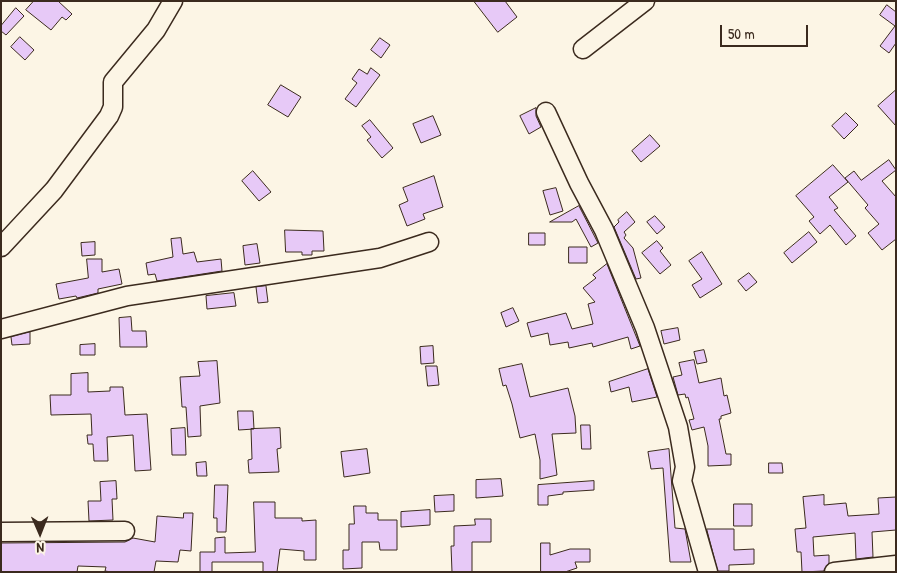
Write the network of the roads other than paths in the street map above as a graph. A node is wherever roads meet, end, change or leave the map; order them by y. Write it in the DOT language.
graph roads {
  1 [pos="173,1"];
  2 [pos="646,1"];
  3 [pos="582,49"];
  4 [pos="546,112"];
  5 [pos="429,242"];
  6 [pos="1,247"];
  7 [pos="1,329"];
  8 [pos="125,531"];
  9 [pos="1,532"];
  10 [pos="896,565"];
  11 [pos="708,572"];
  12 [pos="834,572"];
  1 -- 6 [label="street"];
  2 -- 3 [label="street"];
  4 -- 11 [label="street"];
  5 -- 7 [label="street"];
  8 -- 9 [label="street"];
  10 -- 12 [label="street"];
}
